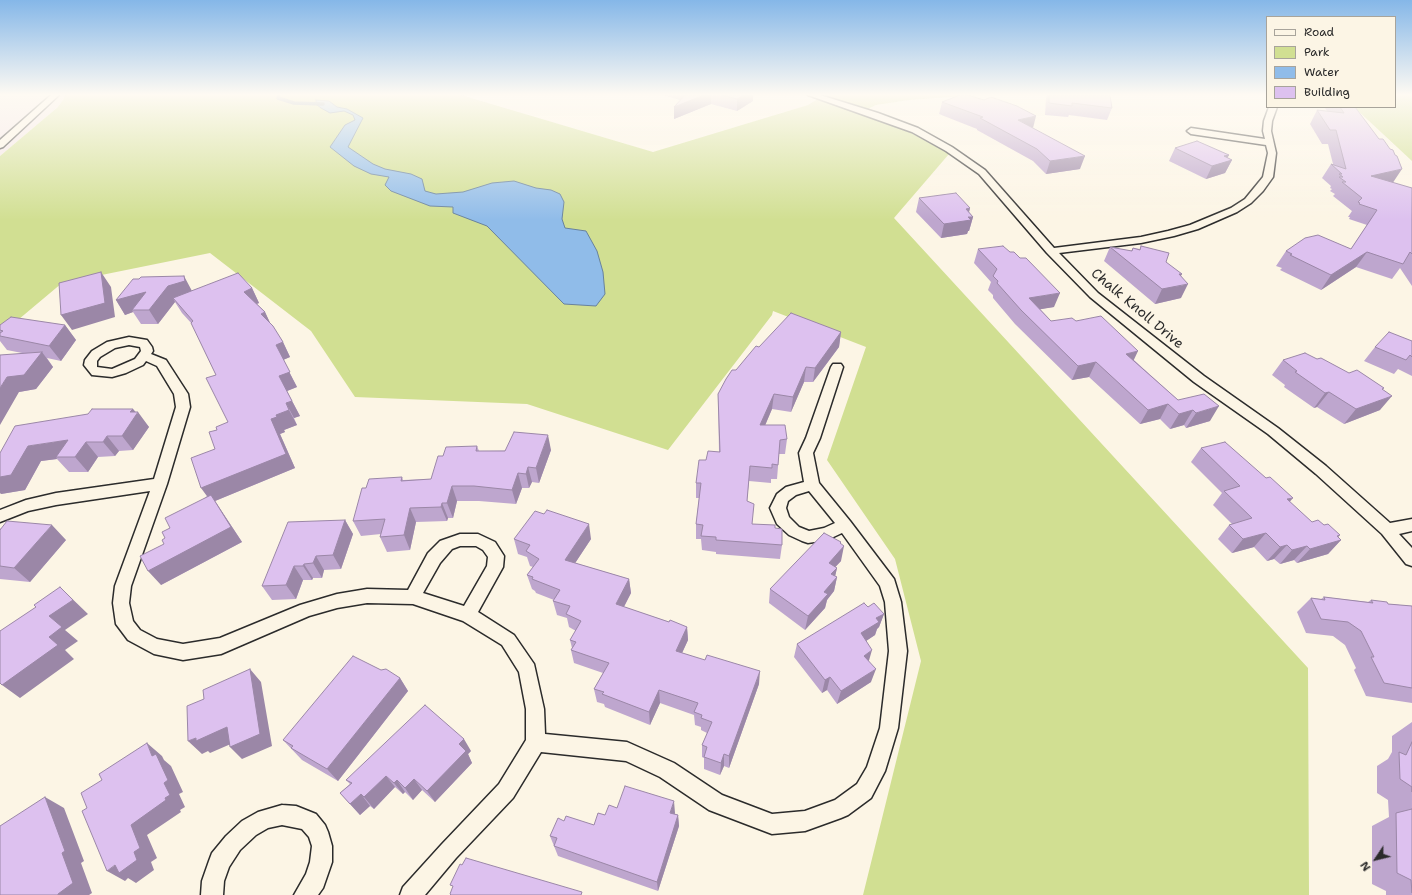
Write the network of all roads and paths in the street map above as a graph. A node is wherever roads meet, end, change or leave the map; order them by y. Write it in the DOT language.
graph roads {
  1 [pos="8,137"];
  2 [pos="928,137"];
  3 [pos="1229,137"];
  4 [pos="1269,137"];
  5 [pos="1271,143"];
  6 [pos="0,144"];
  7 [pos="1051,251"];
  8 [pos="144,356"];
  9 [pos="837,367"];
  10 [pos="160,484"];
  11 [pos="812,485"];
  12 [pos="0,516"];
  13 [pos="846,525"];
  14 [pos="1412,526"];
  15 [pos="1387,530"];
  16 [pos="1412,559"];
  17 [pos="412,598"];
  18 [pos="468,615"];
  19 [pos="536,742"];
  20 [pos="212,895"];
  21 [pos="305,895"];
  22 [pos="410,895"];
  1 -- 6 [label="street"];
  2 -- 7 [label="street, Chalk Knoll Drive"];
  3 -- 5 [label="street"];
  4 -- 5 [label="street"];
  5 -- 7 [label="street"];
  7 -- 15 [label="street, Chalk Knoll Drive"];
  8 -- 10 [label="street"];
  9 -- 11 [label="street"];
  10 -- 12 [label="street"];
  10 -- 17 [label="street"];
  11 -- 13 [label="street"];
  11 -- 13 [label="street"];
  13 -- 19 [label="street"];
  14 -- 15 [label="street"];
  15 -- 16 [label="street, Chalk Knoll Drive"];
  17 -- 18 [label="street"];
  17 -- 18 [label="street"];
  18 -- 19 [label="street"];
  19 -- 22 [label="street"];
  20 -- 21 [label="street"];
}
